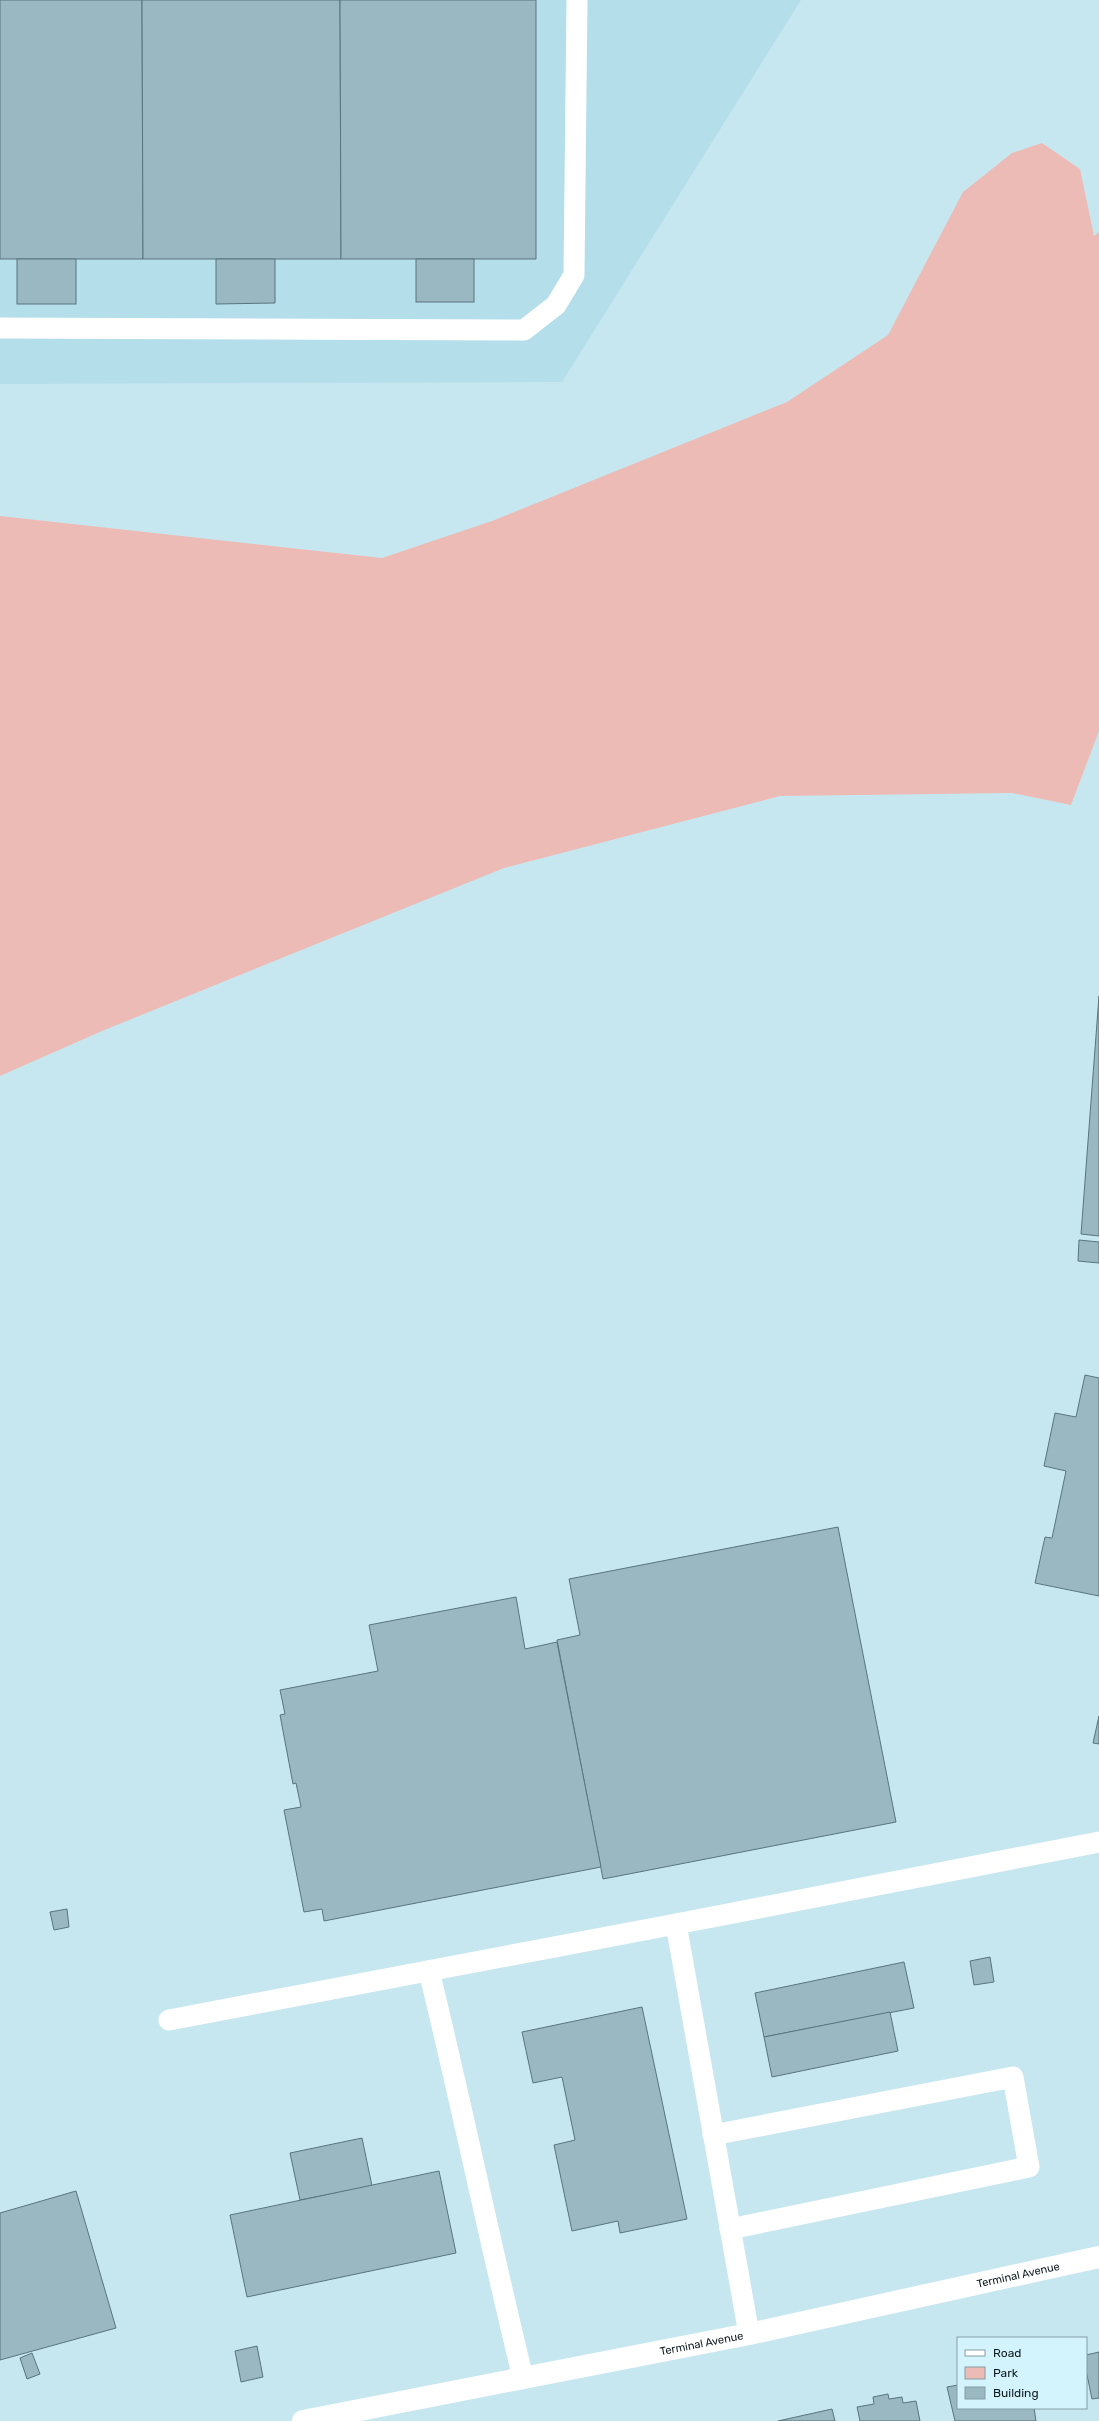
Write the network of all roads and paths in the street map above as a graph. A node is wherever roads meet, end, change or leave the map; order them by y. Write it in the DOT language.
graph roads {
  1 [pos="577,0"];
  2 [pos="0,328"];
  3 [pos="1099,1842"];
  4 [pos="676,1924"];
  5 [pos="429,1971"];
  6 [pos="169,2020"];
  7 [pos="713,2135"];
  8 [pos="730,2229"];
  9 [pos="1099,2256"];
  10 [pos="748,2334"];
  11 [pos="523,2378"];
  12 [pos="303,2421"];
  1 -- 2 [label="lane"];
  3 -- 4 [label="lane"];
  4 -- 5 [label="lane"];
  4 -- 7 [label="lane"];
  5 -- 6 [label="lane"];
  5 -- 11 [label="lane"];
  7 -- 8 [label="lane"];
  7 -- 8 [label="lane"];
  8 -- 10 [label="lane"];
  9 -- 10 [label="street, Terminal Avenue"];
  10 -- 11 [label="street, Terminal Avenue"];
  11 -- 12 [label="street, Terminal Avenue"];
}
